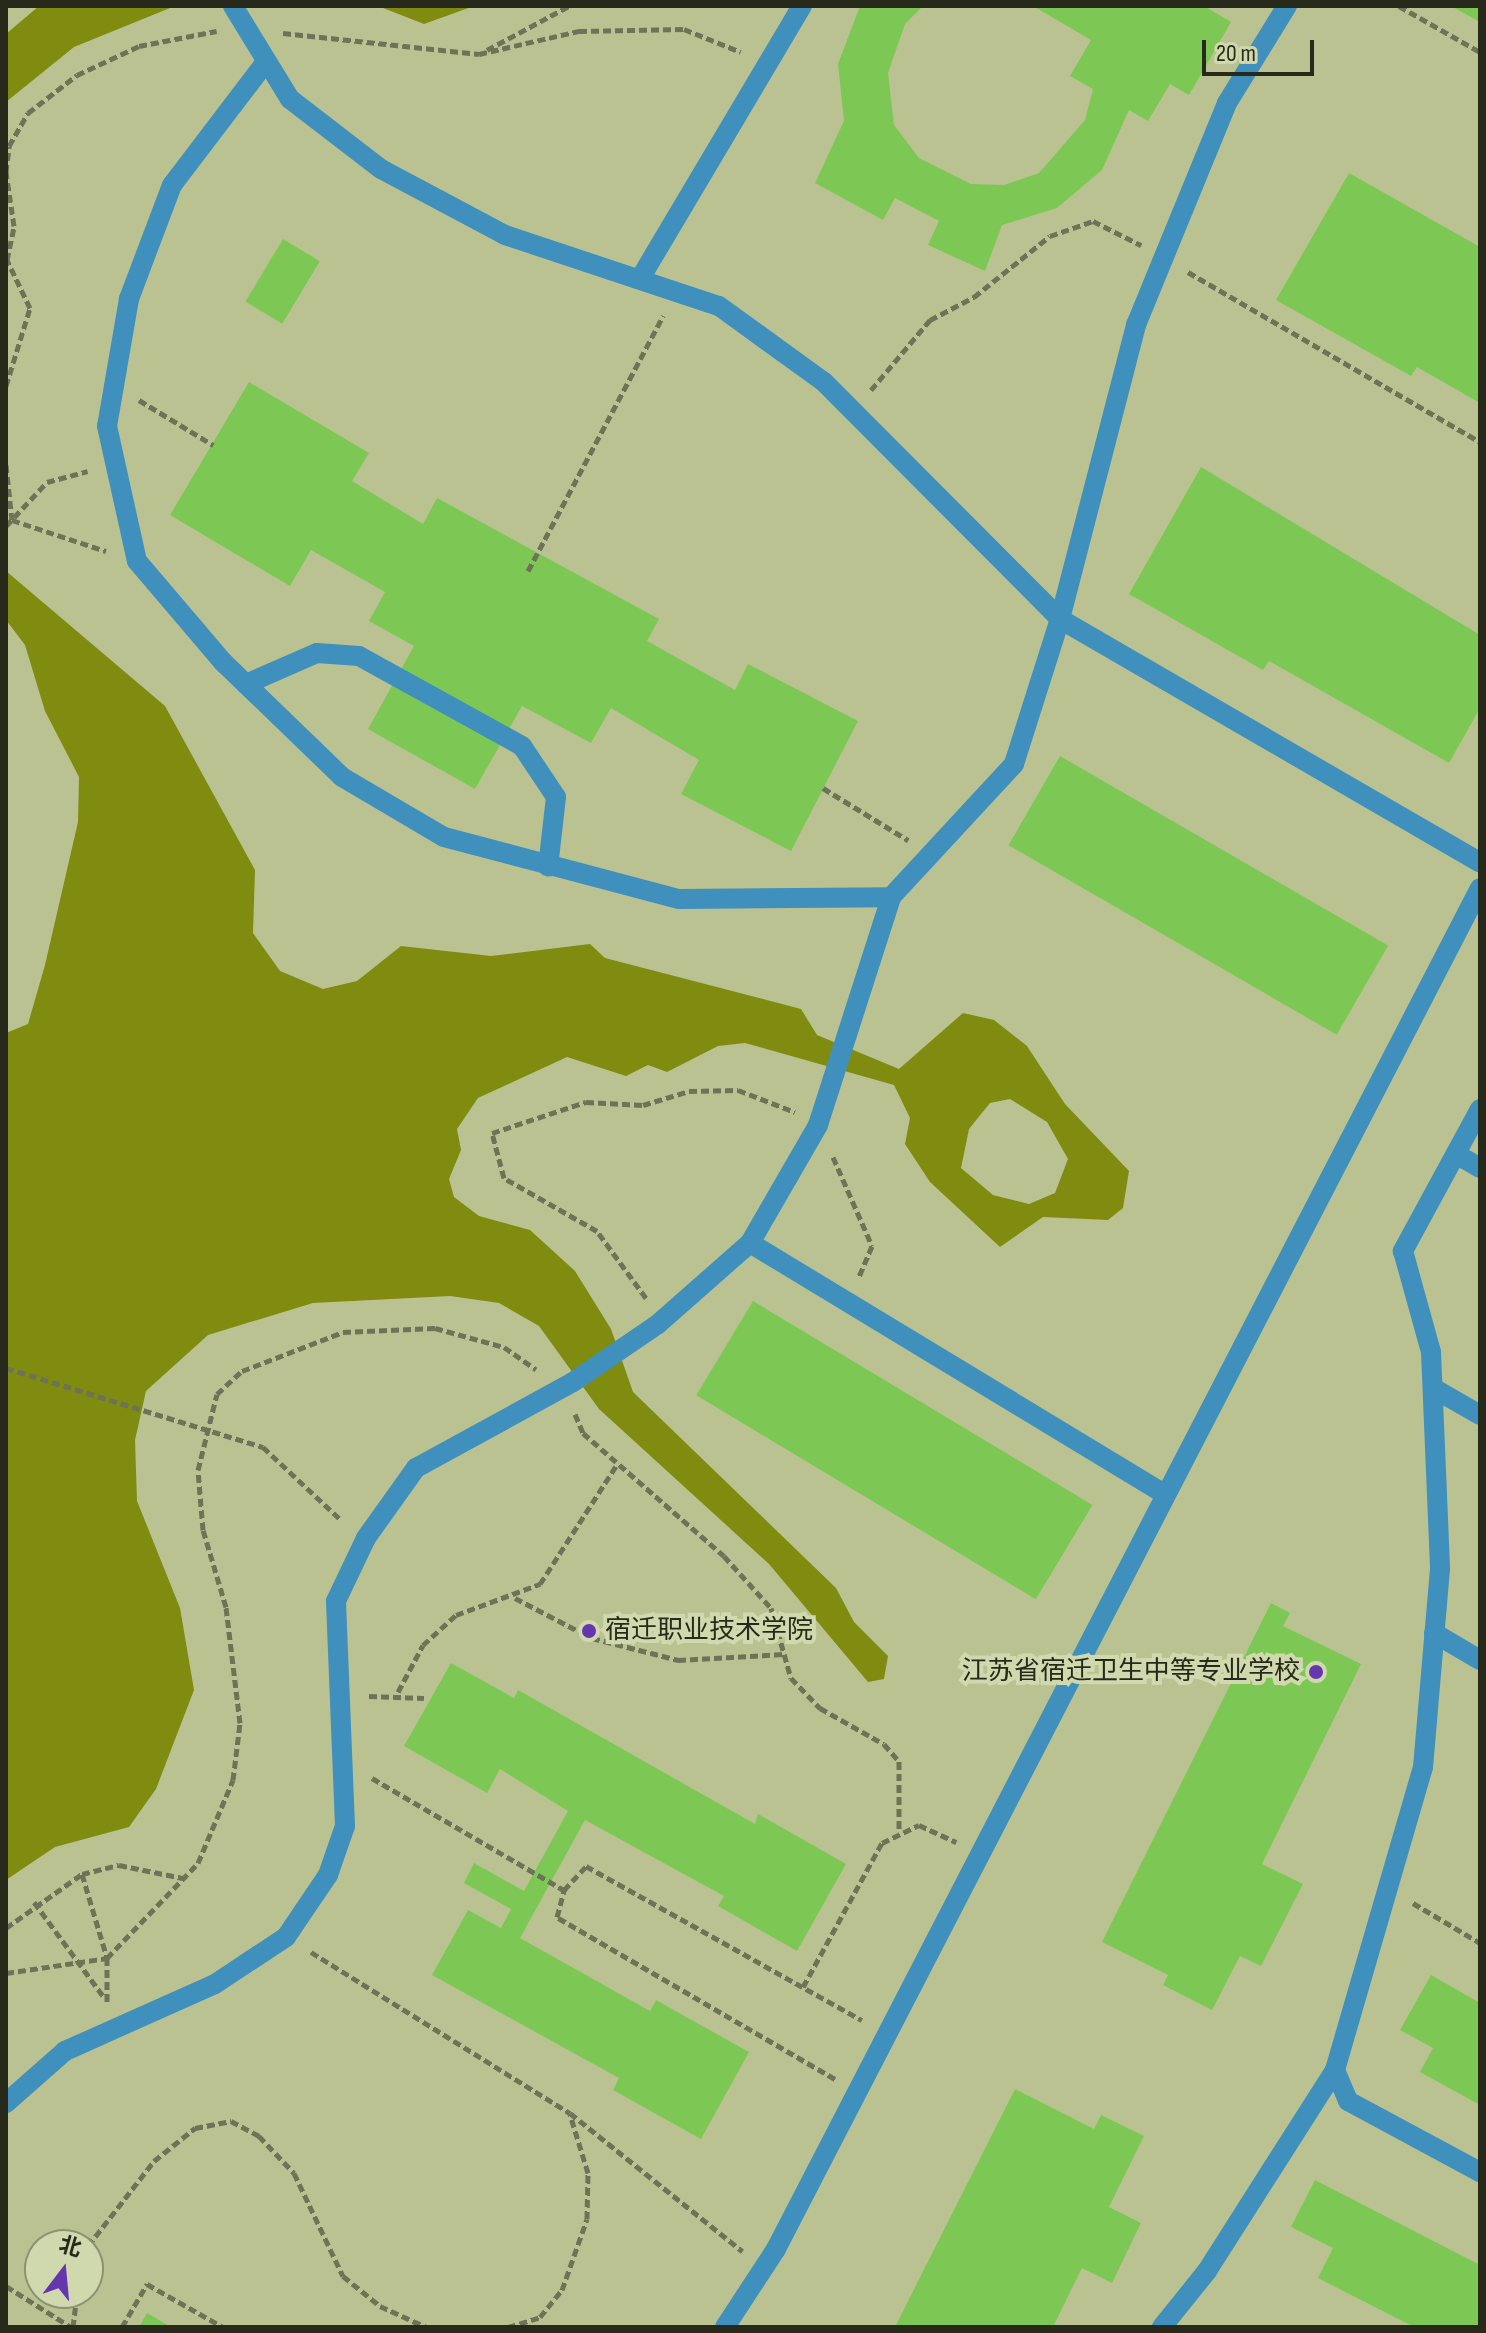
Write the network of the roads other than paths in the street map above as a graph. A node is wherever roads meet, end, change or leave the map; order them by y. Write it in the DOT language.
graph roads {
  1 [pos="233,6"];
  2 [pos="802,6"];
  3 [pos="1287,6"];
  4 [pos="265,63"];
  5 [pos="641,277"];
  6 [pos="1060,619"];
  7 [pos="246,684"];
  8 [pos="1480,862"];
  9 [pos="548,867"];
  10 [pos="1480,888"];
  11 [pos="891,897"];
  12 [pos="1480,1109"];
  13 [pos="1456,1154"];
  14 [pos="1480,1168"];
  15 [pos="750,1243"];
  16 [pos="1433,1388"];
  17 [pos="1480,1415"];
  18 [pos="1166,1495"];
  19 [pos="1434,1633"];
  20 [pos="1480,1660"];
  21 [pos="1335,2070"];
  22 [pos="6,2103"];
  23 [pos="1480,2172"];
  24 [pos="725,2327"];
  25 [pos="1162,2327"];
  1 -- 4 [label="lane"];
  2 -- 5 [label="lane"];
  3 -- 6 [label="lane"];
  4 -- 5 [label="lane"];
  4 -- 7 [label="lane"];
  5 -- 6 [label="lane"];
  6 -- 8 [label="lane"];
  6 -- 11 [label="lane"];
  7 -- 9 [label="lane"];
  7 -- 9 [label="lane"];
  9 -- 11 [label="lane"];
  10 -- 18 [label="lane"];
  11 -- 15 [label="lane"];
  12 -- 13 [label="lane"];
  13 -- 14 [label="lane"];
  13 -- 16 [label="lane"];
  15 -- 18 [label="lane"];
  15 -- 22 [label="lane"];
  16 -- 17 [label="lane"];
  16 -- 19 [label="lane"];
  18 -- 24 [label="lane"];
  19 -- 20 [label="lane"];
  19 -- 21 [label="lane"];
  21 -- 23 [label="lane"];
  21 -- 25 [label="lane"];
}
